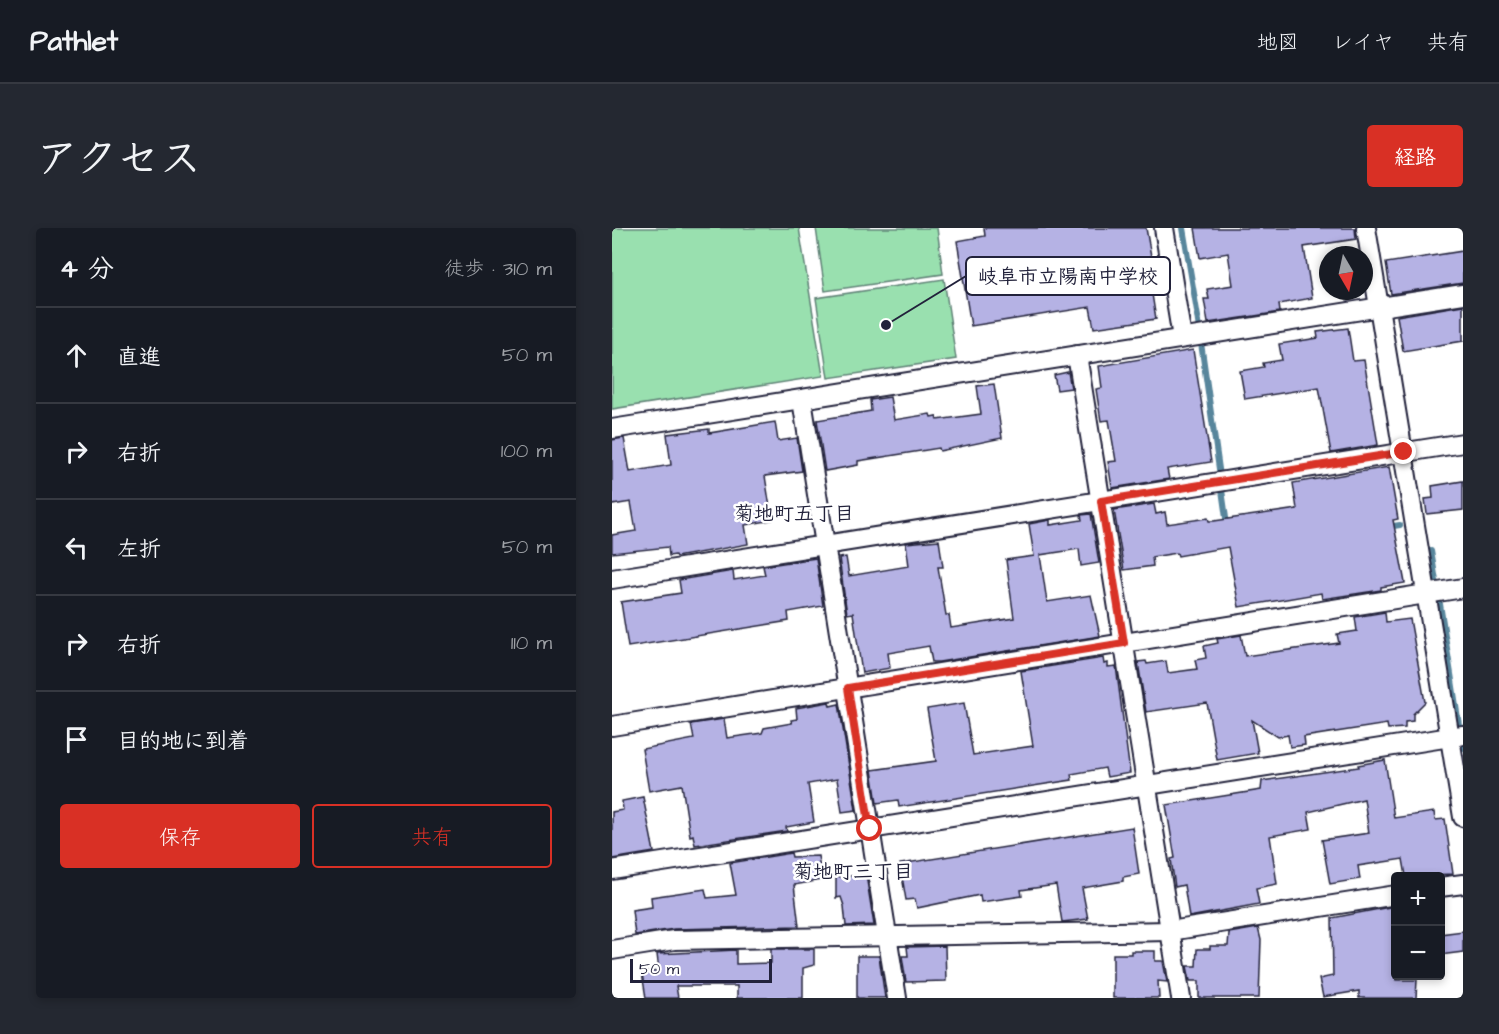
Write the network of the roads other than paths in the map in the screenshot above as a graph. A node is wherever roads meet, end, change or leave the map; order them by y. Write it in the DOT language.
graph roads {
  1 [pos="1164,228"];
  2 [pos="1366,228"];
  3 [pos="1463,294"];
  4 [pos="1381,308"];
  5 [pos="1182,338"];
  6 [pos="1077,355"];
  7 [pos="802,400"];
  8 [pos="612,429"];
  9 [pos="1463,443"];
  10 [pos="1404,452"];
  11 [pos="1101,501"];
  12 [pos="825,544"];
  13 [pos="612,579"];
  14 [pos="1463,588"];
  15 [pos="1427,594"];
  16 [pos="1124,643"];
  17 [pos="848,688"];
  18 [pos="612,726"];
  19 [pos="1457,736"];
  20 [pos="1147,785"];
  21 [pos="1463,816"];
  22 [pos="870,829"];
  23 [pos="612,870"];
  24 [pos="1463,884"];
  25 [pos="1445,886"];
  26 [pos="1391,896"];
  27 [pos="1170,931"];
  28 [pos="887,935"];
  29 [pos="612,950"];
  30 [pos="897,998"];
  31 [pos="1181,998"];
  1 -- 5 [label="street"];
  2 -- 4 [label="street"];
  3 -- 4 [label="street"];
  4 -- 5 [label="street"];
  4 -- 10 [label="street"];
  5 -- 6 [label="street"];
  6 -- 7 [label="street"];
  6 -- 11 [label="street"];
  7 -- 8 [label="street"];
  7 -- 12 [label="street"];
  9 -- 10 [label="street"];
  10 -- 11 [label="street"];
  10 -- 15 [label="street"];
  11 -- 12 [label="street"];
  11 -- 16 [label="street"];
  12 -- 13 [label="street"];
  12 -- 17 [label="street"];
  14 -- 15 [label="street"];
  15 -- 16 [label="street"];
  15 -- 19 [label="street"];
  16 -- 17 [label="street"];
  16 -- 20 [label="street"];
  17 -- 18 [label="street"];
  17 -- 22 [label="street"];
  19 -- 20 [label="street"];
  19 -- 21 [label="street"];
  20 -- 22 [label="street"];
  20 -- 27 [label="street"];
  22 -- 23 [label="street"];
  22 -- 28 [label="street"];
  24 -- 25 [label="street"];
  26 -- 27 [label="street"];
  27 -- 28 [label="street"];
  27 -- 31 [label="street"];
  28 -- 29 [label="street"];
  28 -- 30 [label="street"];
}
